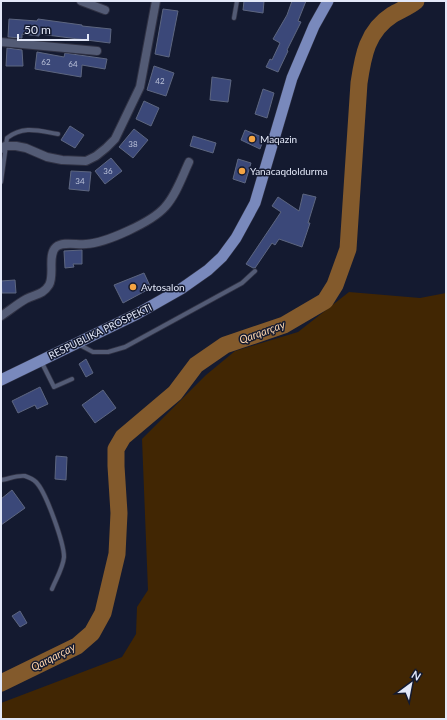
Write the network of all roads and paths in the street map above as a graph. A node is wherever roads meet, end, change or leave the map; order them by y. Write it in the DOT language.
graph roads {
  1 [pos="81,1"];
  2 [pos="156,1"];
  3 [pos="237,1"];
  4 [pos="328,1"];
  5 [pos="105,10"];
  6 [pos="234,18"];
  7 [pos="1,42"];
  8 [pos="97,51"];
  9 [pos="58,134"];
  10 [pos="3,148"];
  11 [pos="189,162"];
  12 [pos="1,182"];
  13 [pos="255,271"];
  14 [pos="1,316"];
  15 [pos="76,343"];
  16 [pos="41,360"];
  17 [pos="72,378"];
  18 [pos="1,380"];
  19 [pos="1,480"];
  20 [pos="52,589"];
  1 -- 5 [label="street"];
  2 -- 10 [label="street"];
  3 -- 6 [label="lane"];
  4 -- 15 [label="main road, RESPUBLIKA PROSPEKTI"];
  7 -- 8 [label="street"];
  9 -- 10 [label="lane"];
  10 -- 12 [label="lane"];
  11 -- 14 [label="street"];
  13 -- 15 [label="lane"];
  15 -- 16 [label="main road, RESPUBLIKA PROSPEKTI"];
  16 -- 17 [label="lane"];
  16 -- 18 [label="main road, RESPUBLIKA PROSPEKTI"];
  19 -- 20 [label="lane"];
}
